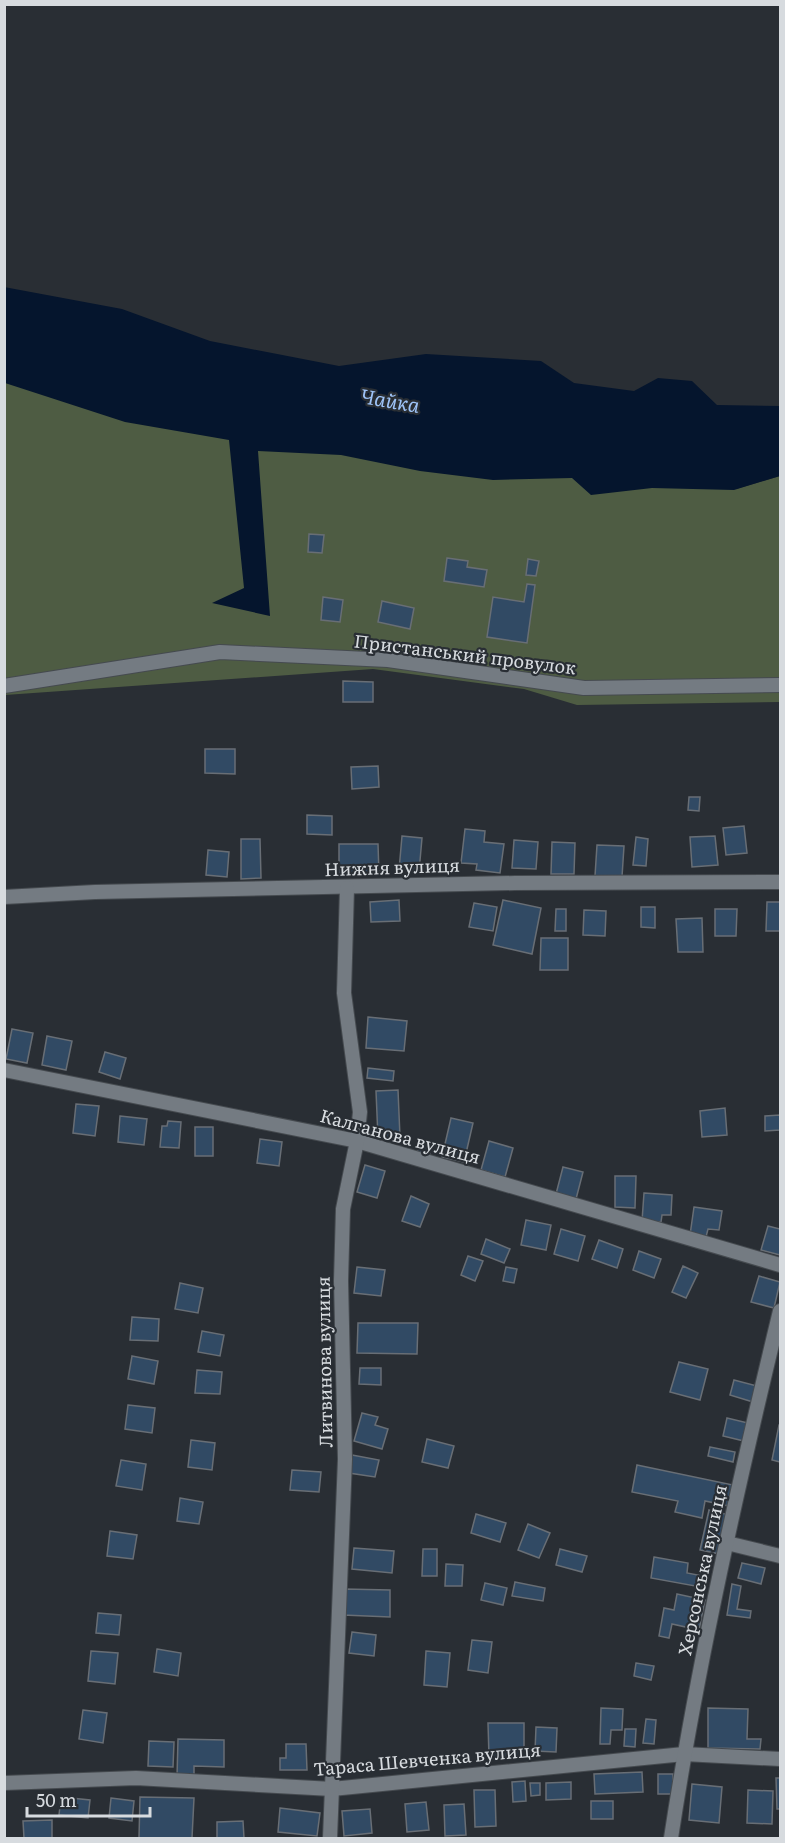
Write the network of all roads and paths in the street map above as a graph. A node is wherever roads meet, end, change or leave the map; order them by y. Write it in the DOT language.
graph roads {
  1 [pos="780,685"];
  2 [pos="4,686"];
  3 [pos="780,882"];
  4 [pos="346,888"];
  5 [pos="4,897"];
  6 [pos="4,1070"];
  7 [pos="357,1141"];
  8 [pos="780,1265"];
  9 [pos="780,1311"];
  10 [pos="727,1544"];
  11 [pos="780,1556"];
  12 [pos="684,1754"];
  13 [pos="780,1759"];
  14 [pos="4,1783"];
  15 [pos="332,1790"];
  16 [pos="330,1839"];
  17 [pos="671,1839"];
  1 -- 2 [label="street, Пристанський провулок"];
  3 -- 4 [label="street, Нижня вулиця"];
  4 -- 5 [label="street, Нижня вулиця"];
  4 -- 7 [label="street, Литвинова вулиця"];
  6 -- 7 [label="street, Калганова вулиця"];
  7 -- 8 [label="street, Калганова вулиця"];
  7 -- 15 [label="street, Литвинова вулиця"];
  9 -- 10 [label="street, Херсонська вулиця"];
  10 -- 11 [label="street"];
  10 -- 12 [label="street, Херсонська вулиця"];
  12 -- 13 [label="street, Тараса Шевченка вулиця"];
  12 -- 15 [label="street, Тараса Шевченка вулиця"];
  12 -- 17 [label="street, Херсонська вулиця"];
  14 -- 15 [label="street, Тараса Шевченка вулиця"];
  15 -- 16 [label="street, Литвинова вулиця"];
}
